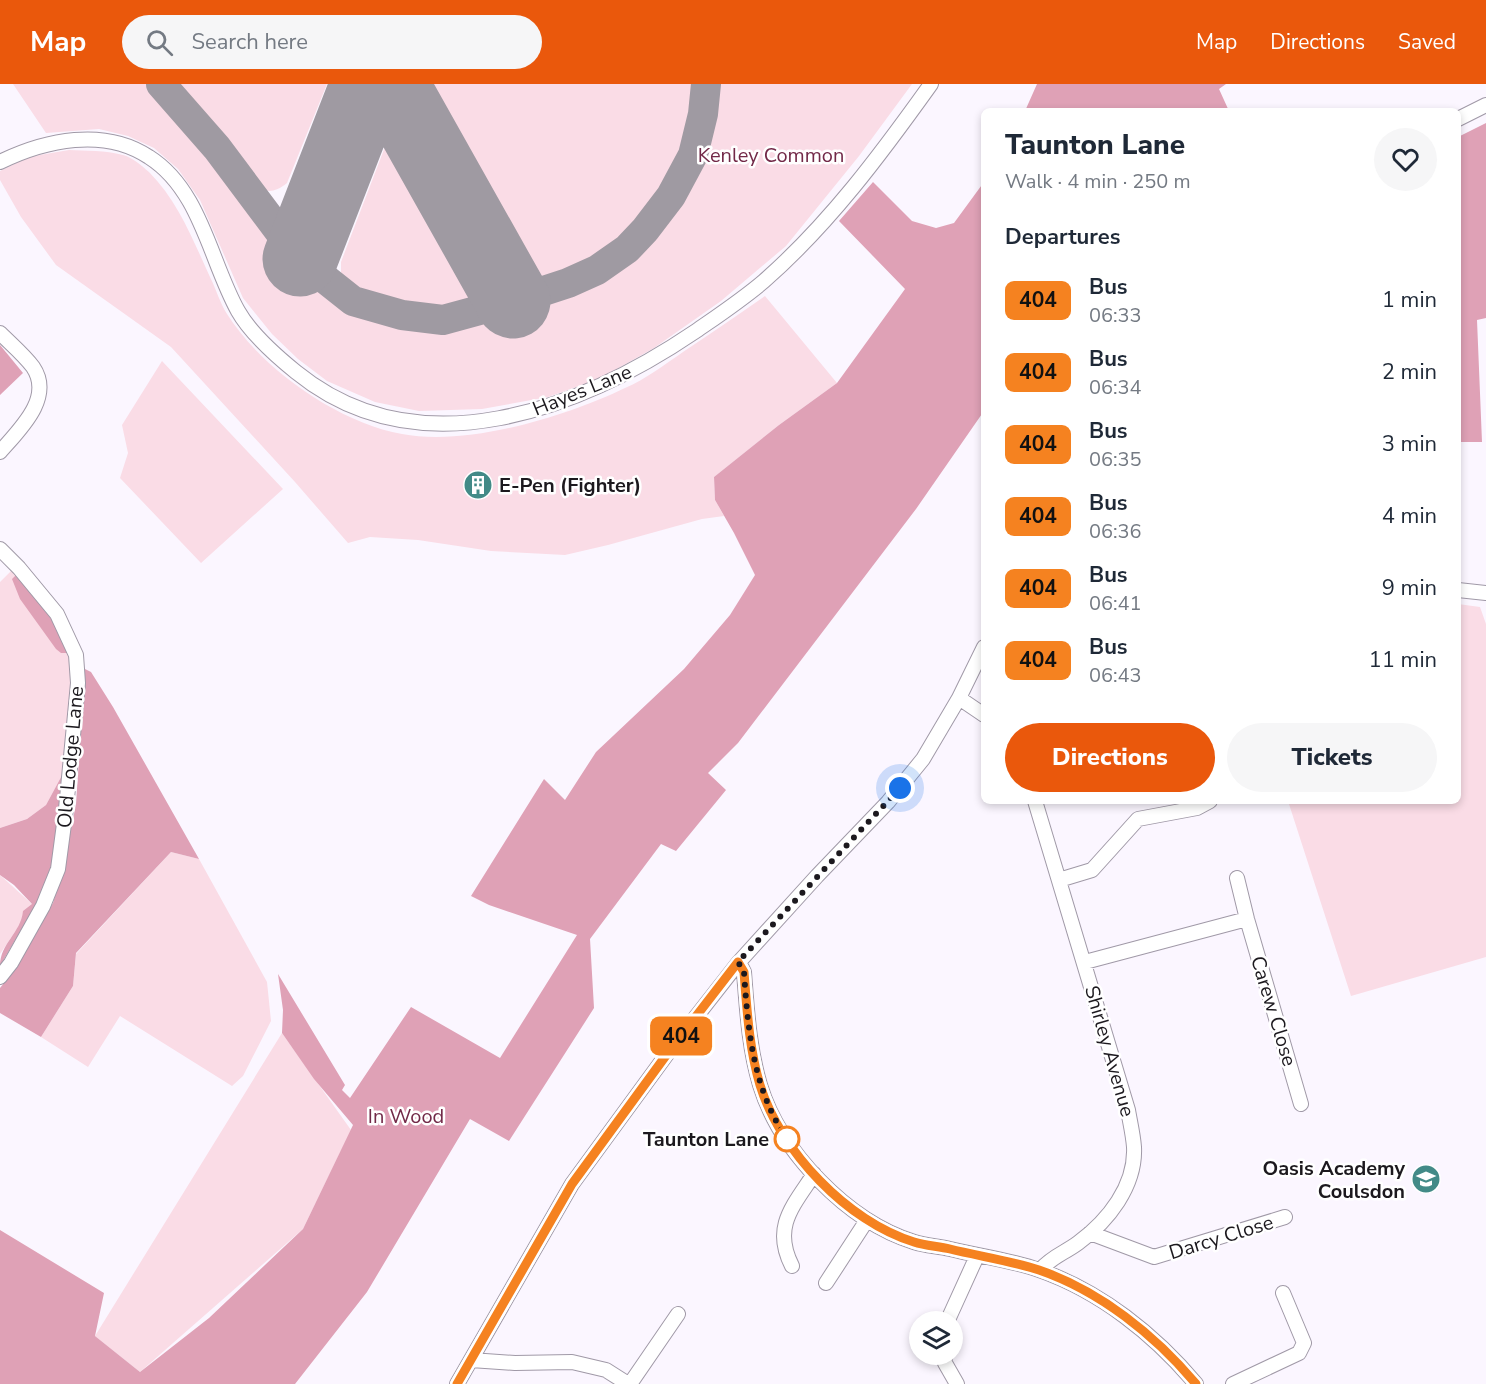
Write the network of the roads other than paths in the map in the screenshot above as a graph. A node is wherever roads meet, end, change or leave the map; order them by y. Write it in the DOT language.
graph roads {
  1 [pos="931,84"];
  2 [pos="1486,105"];
  3 [pos="1461,117"];
  4 [pos="0,162"];
  5 [pos="0,333"];
  6 [pos="0,452"];
  7 [pos="0,549"];
  8 [pos="1461,590"];
  9 [pos="1486,593"];
  10 [pos="981,653"];
  11 [pos="959,698"];
  12 [pos="981,713"];
  13 [pos="1036,804"];
  14 [pos="1204,804"];
  15 [pos="1237,878"];
  16 [pos="1059,880"];
  17 [pos="1247,919"];
  18 [pos="738,962"];
  19 [pos="1085,962"];
  20 [pos="0,977"];
  21 [pos="1301,1104"];
  22 [pos="814,1174"];
  23 [pos="1285,1217"];
  24 [pos="867,1220"];
  25 [pos="1090,1233"];
  26 [pos="977,1256"];
  27 [pos="792,1266"];
  28 [pos="1040,1270"];
  29 [pos="826,1283"];
  30 [pos="1283,1293"];
  31 [pos="952,1311"];
  32 [pos="678,1314"];
  33 [pos="471,1360"];
  34 [pos="946,1365"];
  35 [pos="457,1384"];
  36 [pos="629,1384"];
  37 [pos="957,1384"];
  38 [pos="1196,1384"];
  39 [pos="1233,1384"];
  1 -- 4 [label="street, Hayes Lane"];
  2 -- 3 [label="street"];
  5 -- 6 [label="street"];
  7 -- 20 [label="street, Old Lodge Lane"];
  8 -- 9 [label="street"];
  10 -- 11 [label="street"];
  11 -- 12 [label="street"];
  11 -- 18 [label="street"];
  13 -- 16 [label="street, Shirley Avenue"];
  14 -- 16 [label="street"];
  15 -- 17 [label="street, Carew Close"];
  16 -- 19 [label="street, Shirley Avenue"];
  17 -- 19 [label="street"];
  17 -- 21 [label="street, Carew Close"];
  18 -- 22 [label="street"];
  18 -- 33 [label="street"];
  19 -- 25 [label="street, Shirley Avenue"];
  22 -- 24 [label="street"];
  22 -- 27 [label="street"];
  23 -- 25 [label="street, Darcy Close"];
  24 -- 26 [label="street"];
  24 -- 29 [label="street"];
  25 -- 28 [label="street, Shirley Avenue"];
  26 -- 28 [label="street"];
  26 -- 31 [label="street"];
  28 -- 38 [label="street"];
  30 -- 39 [label="street"];
  32 -- 36 [label="street"];
  33 -- 35 [label="street"];
  33 -- 36 [label="street"];
  34 -- 37 [label="street"];
}
